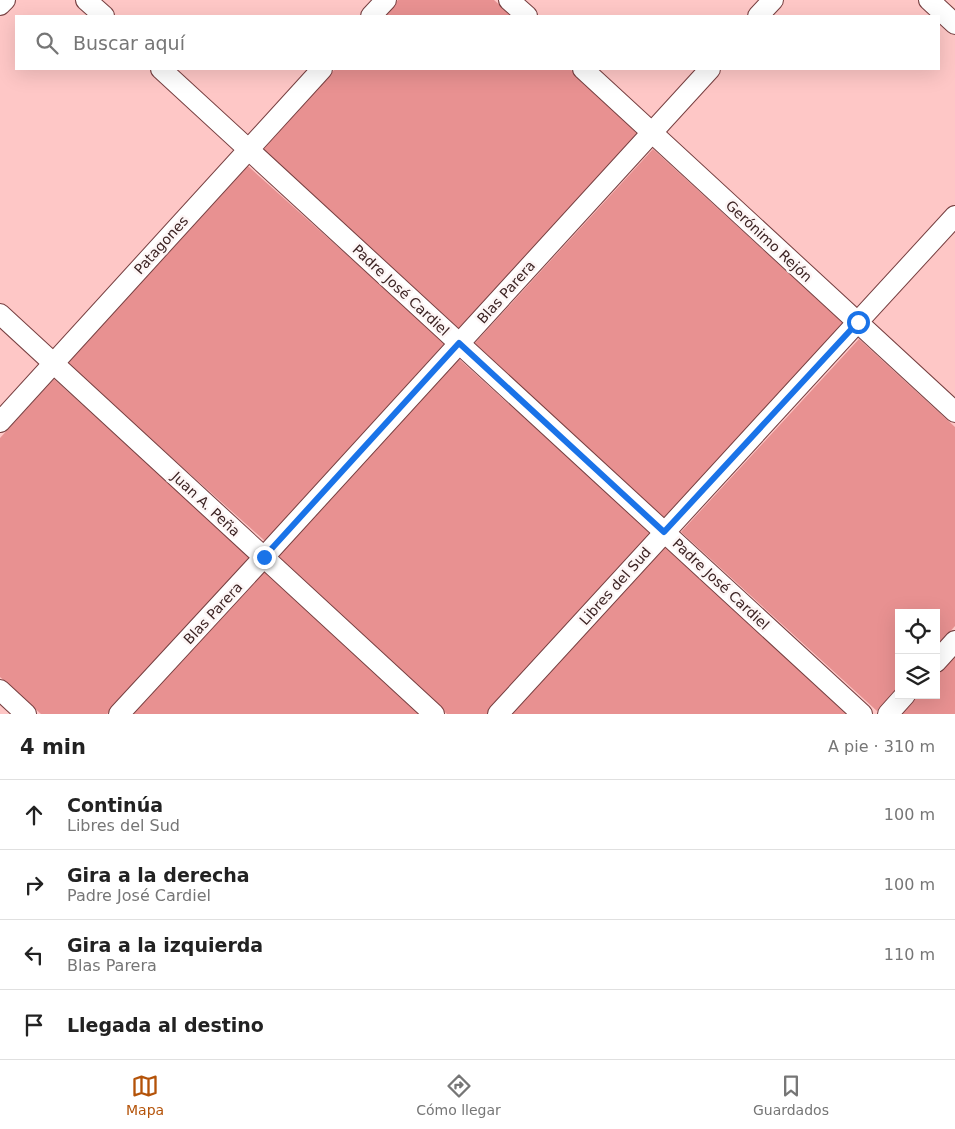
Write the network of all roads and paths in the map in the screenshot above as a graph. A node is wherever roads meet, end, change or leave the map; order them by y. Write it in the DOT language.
graph roads {
  1 [pos="5,0"];
  2 [pos="86,0"];
  3 [pos="386,0"];
  4 [pos="509,0"];
  5 [pos="773,0"];
  6 [pos="929,0"];
  7 [pos="0,5"];
  8 [pos="103,15"];
  9 [pos="372,15"];
  10 [pos="525,15"];
  11 [pos="759,15"];
  12 [pos="955,24"];
  13 [pos="162,70"];
  14 [pos="321,70"];
  15 [pos="584,70"];
  16 [pos="709,70"];
  17 [pos="652,132"];
  18 [pos="249,149"];
  19 [pos="955,216"];
  20 [pos="0,314"];
  21 [pos="858,322"];
  22 [pos="459,343"];
  23 [pos="54,364"];
  24 [pos="955,412"];
  25 [pos="0,422"];
  26 [pos="664,532"];
  27 [pos="264,557"];
  28 [pos="955,641"];
  29 [pos="940,658"];
  30 [pos="0,690"];
  31 [pos="901,699"];
  32 [pos="26,714"];
  33 [pos="119,714"];
  34 [pos="434,714"];
  35 [pos="498,714"];
  36 [pos="862,714"];
  37 [pos="888,714"];
  1 -- 7 [label="street"];
  2 -- 8 [label="street"];
  3 -- 9 [label="street"];
  4 -- 10 [label="street"];
  5 -- 11 [label="street"];
  6 -- 12 [label="street"];
  13 -- 18 [label="street, Padre José Cardiel"];
  14 -- 18 [label="street, Patagones"];
  15 -- 17 [label="street, Gerónimo Rejón"];
  16 -- 17 [label="street, Blas Parera"];
  17 -- 21 [label="street, Gerónimo Rejón"];
  17 -- 22 [label="street, Blas Parera"];
  18 -- 22 [label="street, Padre José Cardiel"];
  18 -- 23 [label="street, Patagones"];
  19 -- 21 [label="street, Libres del Sud"];
  20 -- 23 [label="street, Juan A. Peña"];
  21 -- 24 [label="street, Gerónimo Rejón"];
  21 -- 26 [label="street, Libres del Sud"];
  22 -- 26 [label="street, Padre José Cardiel"];
  22 -- 27 [label="street, Blas Parera"];
  23 -- 25 [label="street, Patagones"];
  23 -- 27 [label="street, Juan A. Peña"];
  26 -- 35 [label="street, Libres del Sud"];
  26 -- 36 [label="street, Padre José Cardiel"];
  27 -- 33 [label="street, Blas Parera"];
  27 -- 34 [label="street, Juan A. Peña"];
  28 -- 29 [label="street"];
  30 -- 32 [label="street"];
  31 -- 37 [label="street"];
}
